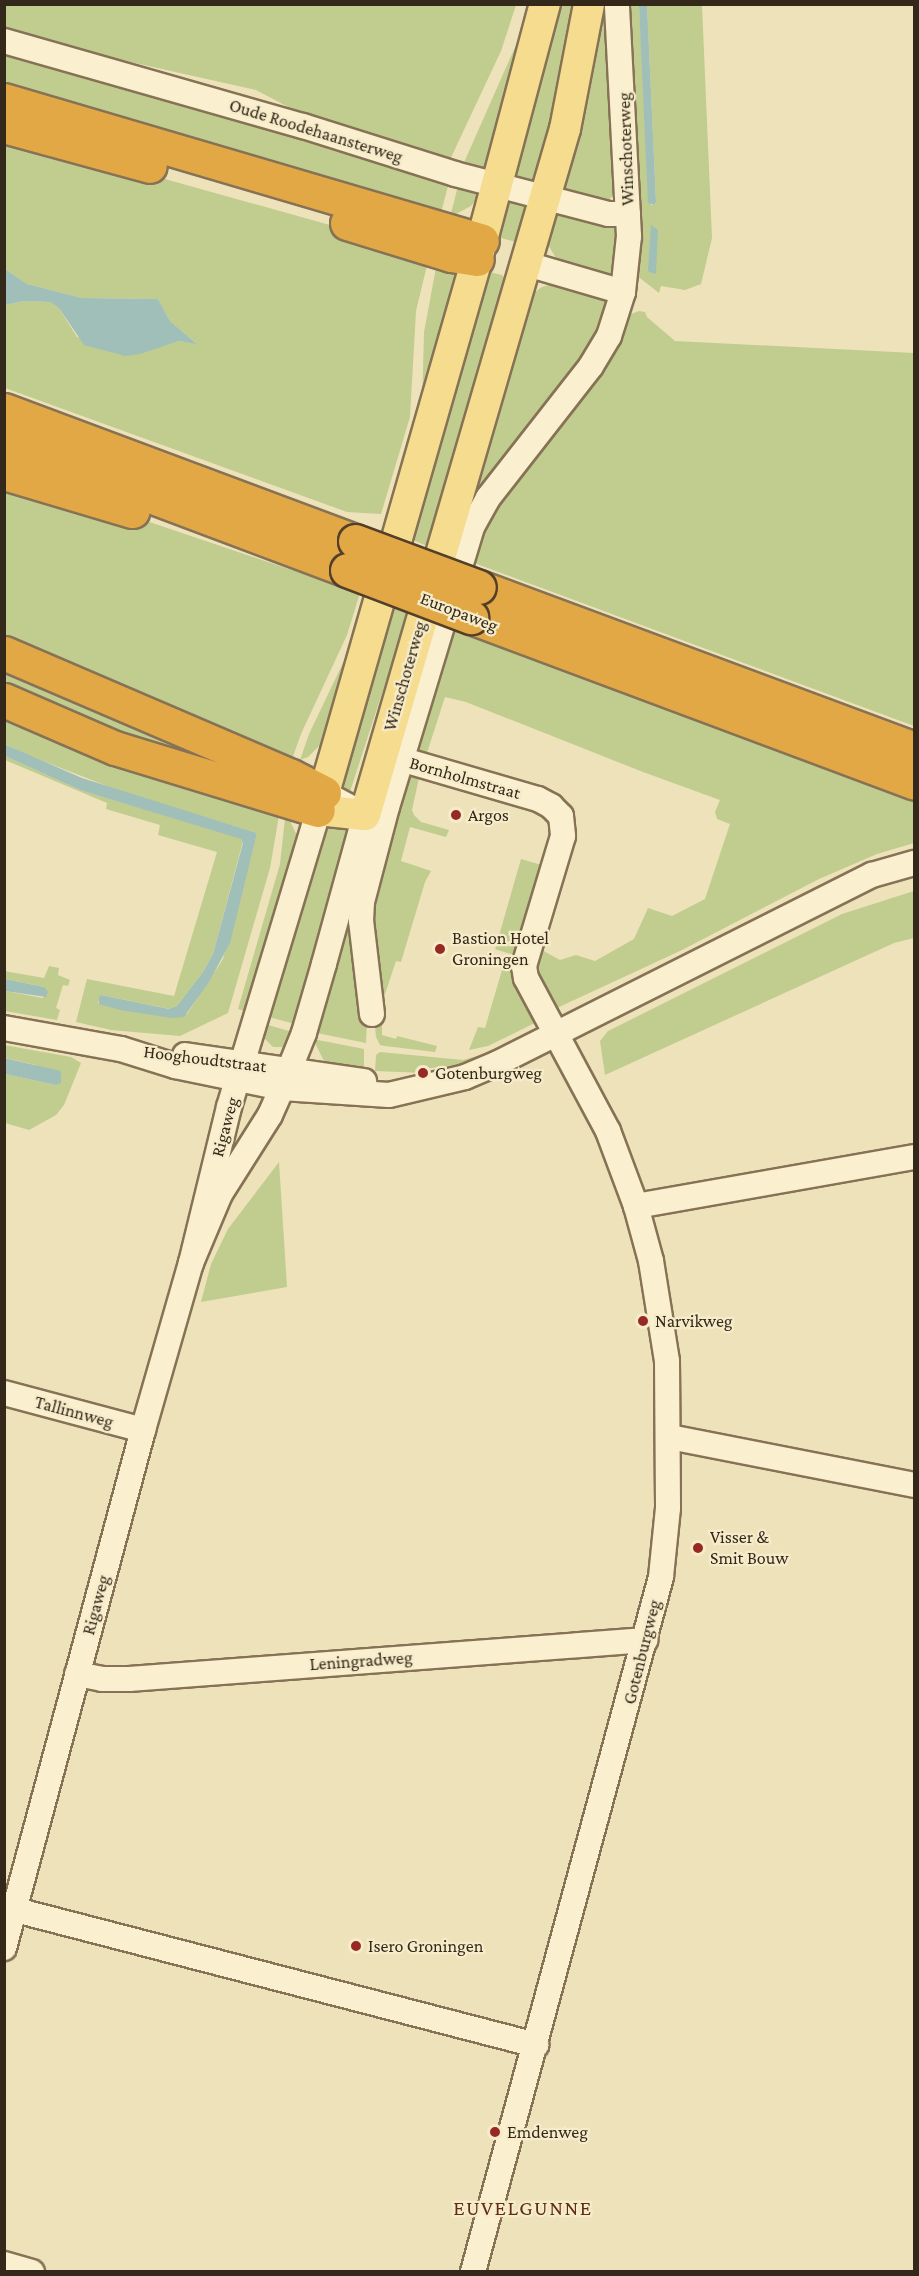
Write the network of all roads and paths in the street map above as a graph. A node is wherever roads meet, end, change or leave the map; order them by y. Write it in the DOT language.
graph roads {
  1 [pos="545,4"];
  2 [pos="589,4"];
  3 [pos="617,4"];
  4 [pos="4,41"];
  5 [pos="4,100"];
  6 [pos="4,126"];
  7 [pos="498,185"];
  8 [pos="546,198"];
  9 [pos="628,214"];
  10 [pos="480,250"];
  11 [pos="527,264"];
  12 [pos="624,292"];
  13 [pos="4,401"];
  14 [pos="4,410"];
  15 [pos="78,439"];
  16 [pos="4,441"];
  17 [pos="4,474"];
  18 [pos="303,554"];
  19 [pos="351,556"];
  20 [pos="475,602"];
  21 [pos="4,653"];
  22 [pos="4,700"];
  23 [pos="915,749"];
  24 [pos="392,756"];
  25 [pos="915,783"];
  26 [pos="321,801"];
  27 [pos="365,815"];
  28 [pos="915,863"];
  29 [pos="372,1014"];
  30 [pos="4,1028"];
  31 [pos="558,1034"];
  32 [pos="241,1071"];
  33 [pos="286,1078"];
  34 [pos="915,1157"];
  35 [pos="636,1206"];
  36 [pos="190,1263"];
  37 [pos="4,1393"];
  38 [pos="143,1430"];
  39 [pos="670,1437"];
  40 [pos="915,1485"];
  41 [pos="646,1640"];
  42 [pos="77,1674"];
  43 [pos="10,1908"];
  44 [pos="4,1948"];
  45 [pos="536,2044"];
  46 [pos="4,2264"];
  47 [pos="32,2271"];
  48 [pos="473,2271"];
  1 -- 7 [label="main road"];
  2 -- 8 [label="main road, Winschoterweg"];
  3 -- 9 [label="street, Winschoterweg"];
  4 -- 7 [label="street, Oude Roodehaansterweg"];
  5 -- 10 [label="highway"];
  6 -- 10 [label="highway"];
  7 -- 8 [label="street, Oude Roodehaansterweg"];
  7 -- 10 [label="main road"];
  8 -- 9 [label="street, Oude Roodehaansterweg"];
  8 -- 11 [label="main road, Winschoterweg"];
  9 -- 12 [label="street, Winschoterweg"];
  10 -- 11 [label="main road"];
  10 -- 26 [label="main road"];
  11 -- 12 [label="street"];
  11 -- 24 [label="main road, Winschoterweg"];
  12 -- 24 [label="street, Winschoterweg"];
  13 -- 15 [label="highway"];
  14 -- 15 [label="highway, Europaweg"];
  15 -- 19 [label="highway, Europaweg"];
  16 -- 18 [label="highway, Europaweg"];
  17 -- 18 [label="highway"];
  18 -- 19 [label="highway, Europaweg"];
  19 -- 20 [label="highway, Europaweg, bridge"];
  20 -- 23 [label="highway, Europaweg"];
  20 -- 25 [label="highway, Europaweg"];
  21 -- 26 [label="highway"];
  22 -- 26 [label="highway"];
  24 -- 27 [label="main road, Winschoterweg"];
  24 -- 29 [label="street, Winschoterweg"];
  24 -- 31 [label="street, Bornholmstraat"];
  26 -- 27 [label="main road"];
  26 -- 32 [label="street"];
  27 -- 33 [label="street, Winschoterweg"];
  28 -- 31 [label="street"];
  30 -- 32 [label="street, Hooghoudtstraat"];
  31 -- 33 [label="street"];
  31 -- 35 [label="street, Gotenburgweg"];
  32 -- 33 [label="street"];
  32 -- 36 [label="street, Rigaweg"];
  33 -- 36 [label="street, Rigaweg"];
  34 -- 35 [label="street"];
  35 -- 39 [label="street, Gotenburgweg"];
  36 -- 38 [label="street, Rigaweg"];
  37 -- 38 [label="street, Tallinnweg"];
  38 -- 42 [label="street, Rigaweg"];
  39 -- 40 [label="street"];
  39 -- 41 [label="street, Gotenburgweg"];
  41 -- 42 [label="street, Leningradweg"];
  41 -- 45 [label="street, Gotenburgweg"];
  42 -- 43 [label="street, Rigaweg"];
  43 -- 44 [label="street, Rigaweg"];
  43 -- 45 [label="street"];
  45 -- 48 [label="street, Gotenburgweg"];
  46 -- 47 [label="street"];
}
